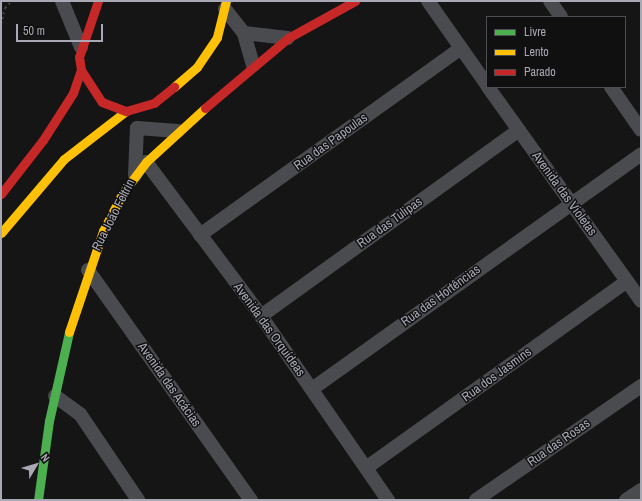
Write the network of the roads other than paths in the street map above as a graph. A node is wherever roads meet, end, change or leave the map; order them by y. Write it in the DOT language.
graph roads {
  1 [pos="62,1"];
  2 [pos="98,1"];
  3 [pos="355,1"];
  4 [pos="428,1"];
  5 [pos="550,1"];
  6 [pos="226,5"];
  7 [pos="560,16"];
  8 [pos="244,33"];
  9 [pos="288,38"];
  10 [pos="81,47"];
  11 [pos="461,48"];
  12 [pos="253,65"];
  13 [pos="81,70"];
  14 [pos="486,83"];
  15 [pos="489,88"];
  16 [pos="612,88"];
  17 [pos="129,110"];
  18 [pos="137,128"];
  19 [pos="519,130"];
  20 [pos="641,130"];
  21 [pos="178,131"];
  22 [pos="641,154"];
  23 [pos="146,162"];
  24 [pos="135,175"];
  25 [pos="1,194"];
  26 [pos="570,203"];
  27 [pos="1,233"];
  28 [pos="200,235"];
  29 [pos="88,270"];
  30 [pos="627,281"];
  31 [pos="641,301"];
  32 [pos="261,316"];
  33 [pos="641,386"];
  34 [pos="312,390"];
  35 [pos="55,396"];
  36 [pos="366,468"];
  37 [pos="43,484"];
  38 [pos="641,490"];
  39 [pos="38,500"];
  40 [pos="50,500"];
  41 [pos="138,500"];
  42 [pos="251,500"];
  43 [pos="388,500"];
  44 [pos="476,500"];
  45 [pos="626,500"];
  1 -- 10 [label="street"];
  2 -- 10 [label="street"];
  3 -- 9 [label="street, Rua João Feltrin"];
  4 -- 11 [label="street, Avenida das Violetas"];
  5 -- 7 [label="street"];
  6 -- 8 [label="street"];
  6 -- 17 [label="street"];
  8 -- 9 [label="street"];
  8 -- 12 [label="street"];
  9 -- 12 [label="street, Rua João Feltrin"];
  10 -- 13 [label="street"];
  11 -- 14 [label="street, Avenida das Violetas"];
  11 -- 28 [label="street, Rua das Papoulas"];
  12 -- 21 [label="street, Rua João Feltrin"];
  13 -- 17 [label="street"];
  13 -- 25 [label="street"];
  15 -- 19 [label="street, Avenida das Violetas"];
  16 -- 20 [label="street"];
  17 -- 18 [label="street"];
  17 -- 27 [label="street"];
  18 -- 21 [label="street"];
  18 -- 24 [label="street"];
  19 -- 26 [label="street, Avenida das Violetas"];
  19 -- 32 [label="street, Rua das Tulipas"];
  21 -- 23 [label="street, Rua João Feltrin"];
  22 -- 26 [label="street, Rua das Hortências"];
  23 -- 24 [label="street, Rua João Feltrin"];
  23 -- 28 [label="street, Avenida das Orquídeas"];
  24 -- 29 [label="street, Rua João Feltrin"];
  26 -- 30 [label="street, Avenida das Violetas"];
  26 -- 34 [label="street, Rua das Hortências"];
  28 -- 32 [label="street, Avenida das Orquídeas"];
  29 -- 35 [label="street, Rua João Feltrin"];
  29 -- 42 [label="street, Avenida das Acácias"];
  30 -- 31 [label="street, Avenida das Violetas"];
  30 -- 36 [label="street, Rua dos Jasmins"];
  32 -- 34 [label="street, Avenida das Orquídeas"];
  33 -- 44 [label="street, Rua das Rosas"];
  34 -- 36 [label="street, Avenida das Orquídeas"];
  35 -- 37 [label="street, Rua João Feltrin"];
  35 -- 41 [label="street"];
  36 -- 43 [label="street, Avenida das Orquídeas"];
  37 -- 39 [label="street, Rua João Feltrin"];
  37 -- 40 [label="street"];
  38 -- 45 [label="street"];
}
